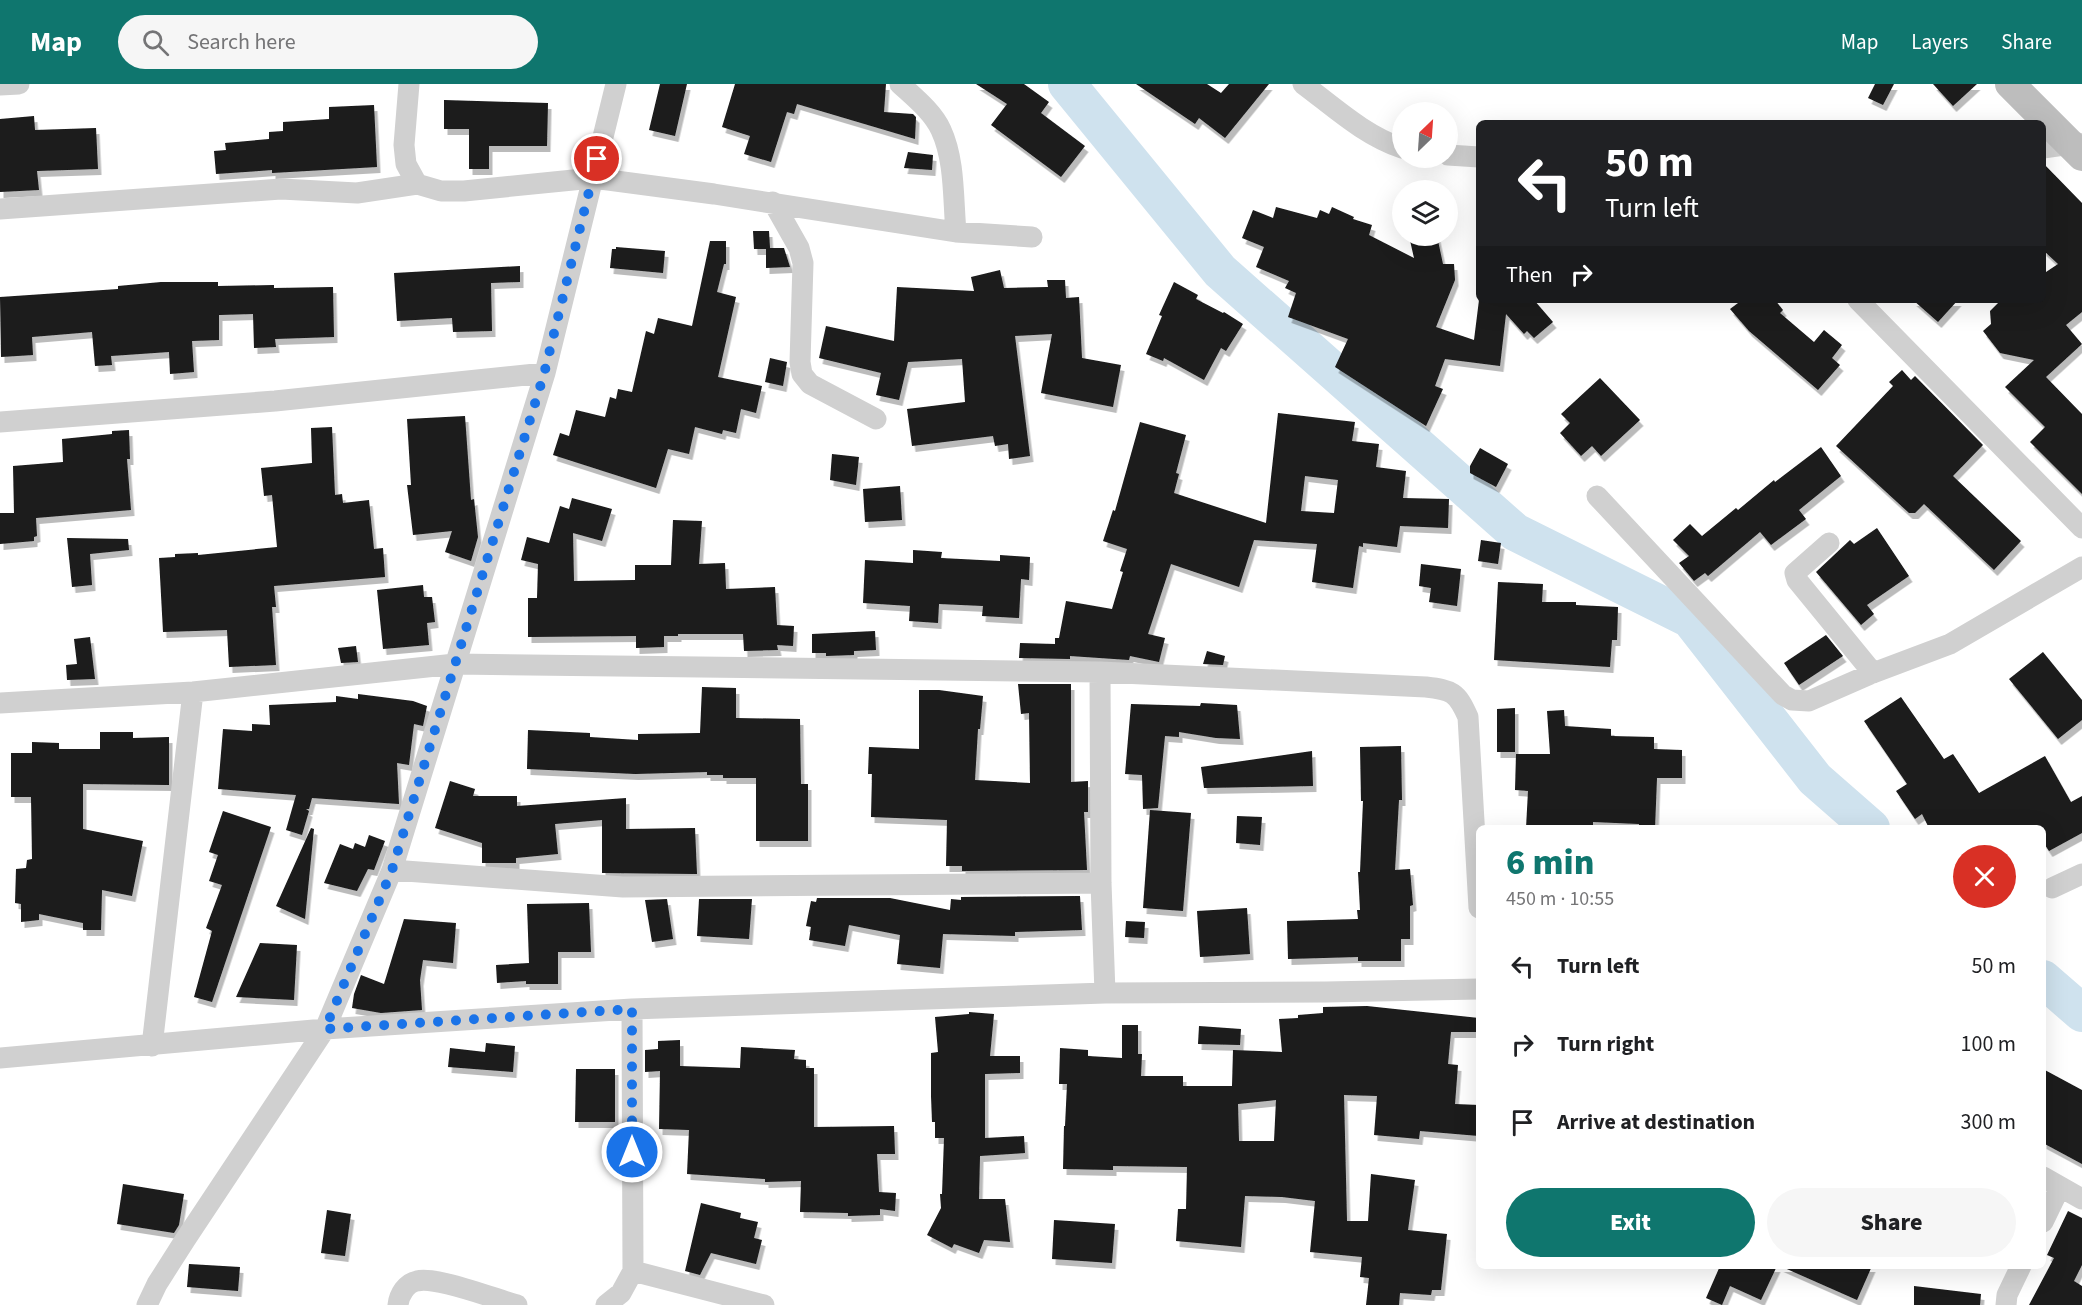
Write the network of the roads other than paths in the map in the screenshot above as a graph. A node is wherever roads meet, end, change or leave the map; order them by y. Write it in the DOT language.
graph roads {
  1 [pos="19,84"];
  2 [pos="409,84"];
  3 [pos="616,84"];
  4 [pos="900,84"];
  5 [pos="1303,84"];
  6 [pos="2010,84"];
  7 [pos="0,85"];
  8 [pos="2043,120"];
  9 [pos="2046,123"];
  10 [pos="1392,144"];
  11 [pos="2069,148"];
  12 [pos="1458,156"];
  13 [pos="1476,157"];
  14 [pos="593,178"];
  15 [pos="417,184"];
  16 [pos="773,202"];
  17 [pos="0,209"];
  18 [pos="956,231"];
  19 [pos="1032,237"];
  20 [pos="1861,303"];
  21 [pos="544,374"];
  22 [pos="876,419"];
  23 [pos="0,422"];
  24 [pos="1597,496"];
  25 [pos="2082,528"];
  26 [pos="1829,543"];
  27 [pos="2082,567"];
  28 [pos="455,664"];
  29 [pos="1100,672"];
  30 [pos="1873,673"];
  31 [pos="193,692"];
  32 [pos="0,703"];
  33 [pos="1476,856"];
  34 [pos="392,870"];
  35 [pos="2082,874"];
  36 [pos="1101,883"];
  37 [pos="2052,888"];
  38 [pos="1476,988"];
  39 [pos="1105,993"];
  40 [pos="632,1009"];
  41 [pos="325,1029"];
  42 [pos="152,1046"];
  43 [pos="0,1058"];
  44 [pos="2052,1182"];
  45 [pos="2082,1199"];
  46 [pos="2046,1209"];
  47 [pos="2020,1269"];
  48 [pos="633,1271"];
  49 [pos="147,1305"];
  50 [pos="398,1305"];
  51 [pos="517,1305"];
  52 [pos="606,1305"];
  53 [pos="764,1305"];
  54 [pos="2006,1305"];
  1 -- 7 [label="street"];
  2 -- 15 [label="street"];
  3 -- 14 [label="street"];
  4 -- 18 [label="street"];
  5 -- 10 [label="street"];
  6 -- 8 [label="street"];
  9 -- 11 [label="street"];
  12 -- 13 [label="street"];
  14 -- 15 [label="street"];
  14 -- 16 [label="street"];
  14 -- 21 [label="street"];
  15 -- 17 [label="street"];
  16 -- 18 [label="street"];
  16 -- 22 [label="street"];
  18 -- 19 [label="street"];
  20 -- 25 [label="street"];
  21 -- 23 [label="street"];
  21 -- 28 [label="street"];
  24 -- 30 [label="street"];
  26 -- 30 [label="street"];
  27 -- 30 [label="street"];
  28 -- 29 [label="street"];
  28 -- 31 [label="street"];
  28 -- 34 [label="street"];
  29 -- 33 [label="street"];
  29 -- 36 [label="street"];
  31 -- 32 [label="street"];
  31 -- 42 [label="street"];
  34 -- 36 [label="street"];
  34 -- 41 [label="street"];
  35 -- 37 [label="street"];
  36 -- 39 [label="street"];
  38 -- 39 [label="street"];
  39 -- 40 [label="street"];
  40 -- 41 [label="street"];
  40 -- 48 [label="street"];
  41 -- 42 [label="street"];
  41 -- 49 [label="street"];
  42 -- 43 [label="street"];
  44 -- 45 [label="street"];
  44 -- 46 [label="street"];
  47 -- 54 [label="street"];
  48 -- 52 [label="street"];
  48 -- 53 [label="street"];
  50 -- 51 [label="street"];
}
